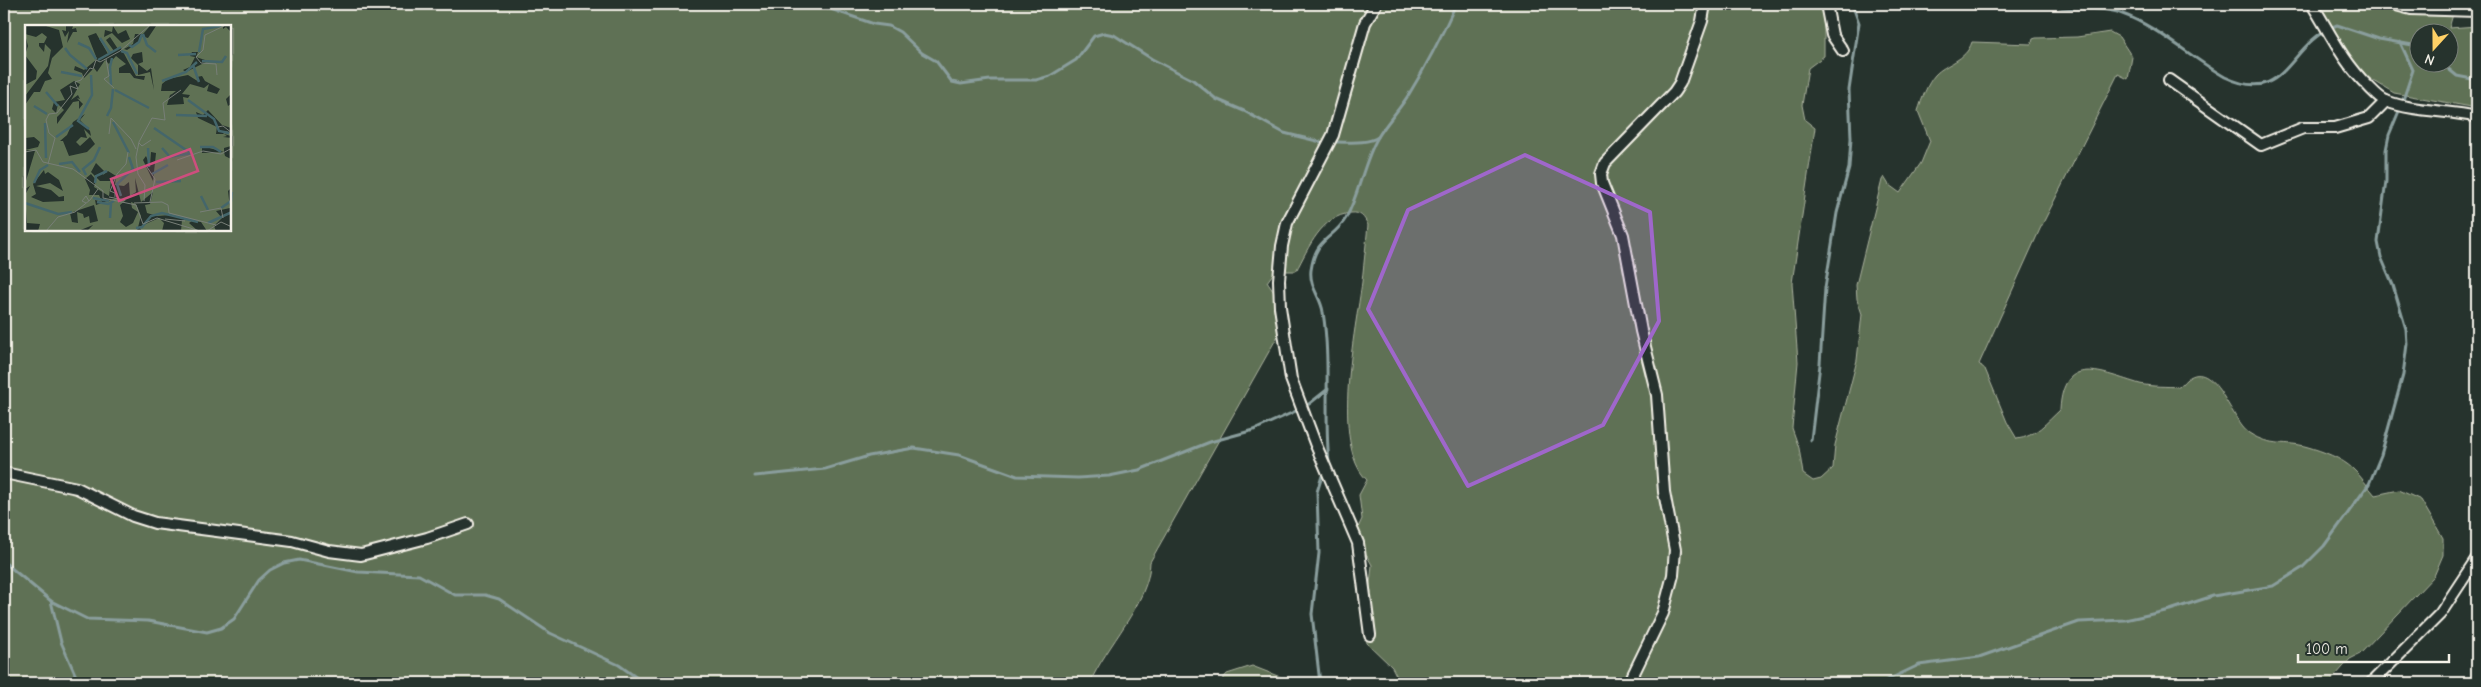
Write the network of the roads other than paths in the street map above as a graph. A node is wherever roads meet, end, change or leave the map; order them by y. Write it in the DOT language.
graph roads {
  1 [pos="1376,4"];
  2 [pos="1704,4"];
  3 [pos="1826,4"];
  4 [pos="2312,4"];
  5 [pos="2392,4"];
  6 [pos="2477,11"];
  7 [pos="1843,51"];
  8 [pos="2169,80"];
  9 [pos="2386,101"];
  10 [pos="2477,117"];
  11 [pos="4,473"];
  12 [pos="468,524"];
  13 [pos="2477,558"];
  14 [pos="1370,635"];
  15 [pos="1629,683"];
  16 [pos="2371,683"];
  1 -- 14 [label="street"];
  2 -- 15 [label="street"];
  3 -- 7 [label="street"];
  4 -- 9 [label="street"];
  5 -- 6 [label="street"];
  8 -- 9 [label="street"];
  9 -- 10 [label="street"];
  11 -- 12 [label="street"];
  13 -- 16 [label="street"];
}
